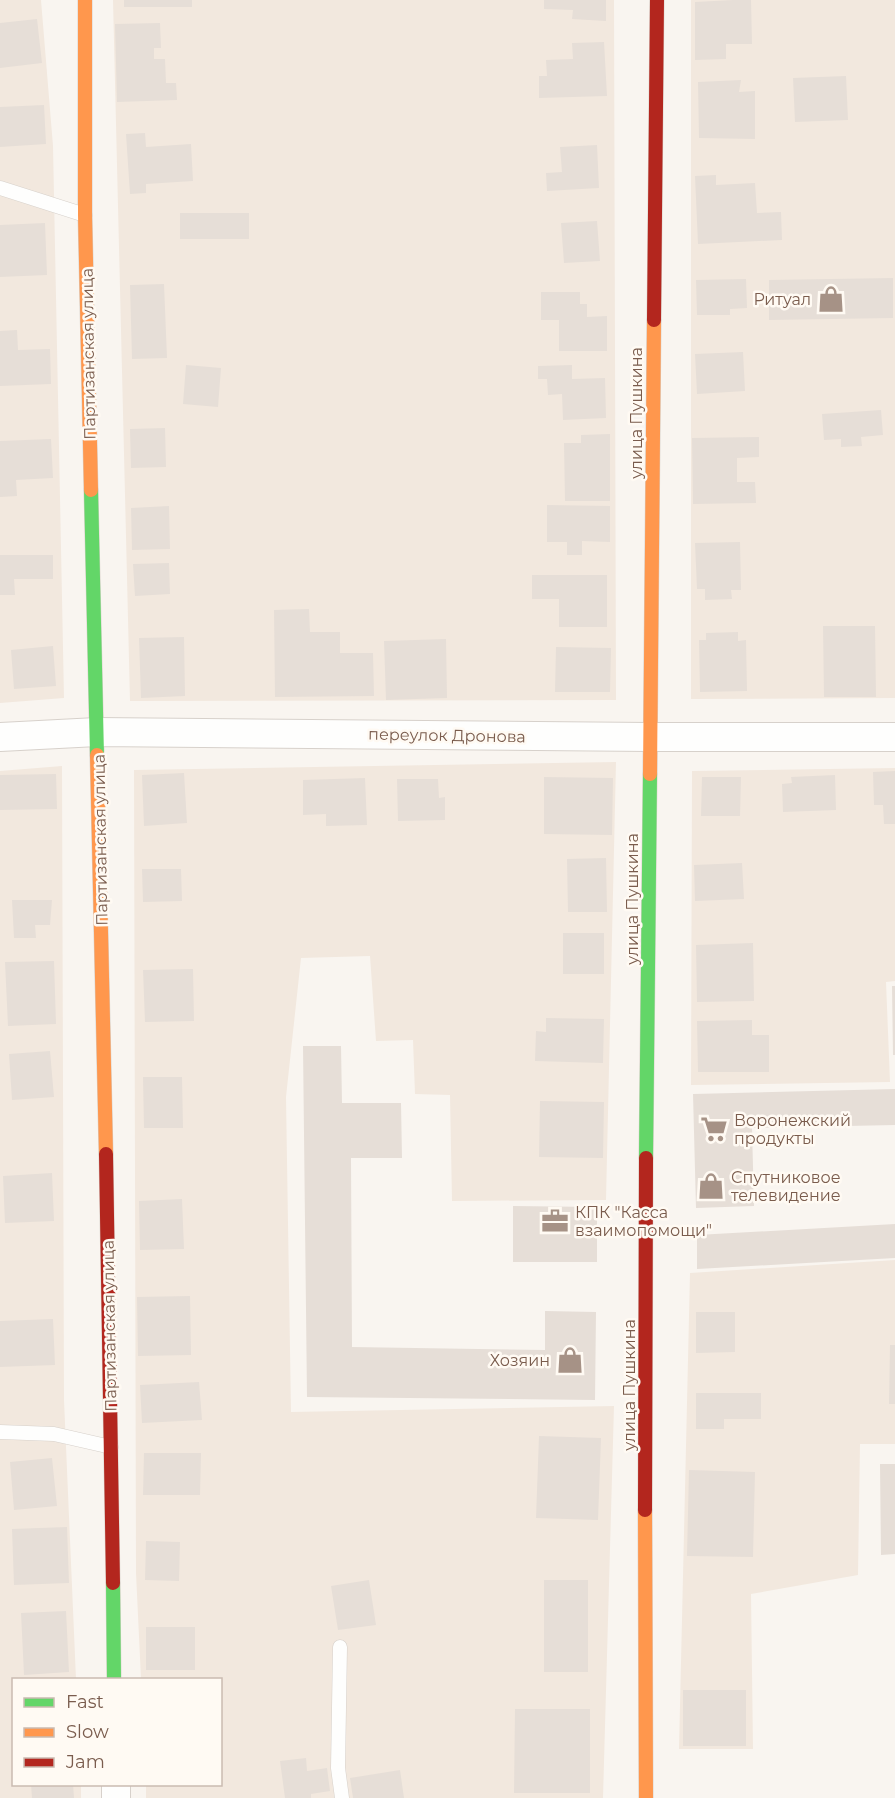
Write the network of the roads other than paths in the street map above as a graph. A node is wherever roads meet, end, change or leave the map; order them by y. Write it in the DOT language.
graph roads {
  1 [pos="86,0"];
  2 [pos="657,0"];
  3 [pos="0,188"];
  4 [pos="85,215"];
  5 [pos="97,732"];
  6 [pos="895,736"];
  7 [pos="0,737"];
  8 [pos="650,737"];
  9 [pos="0,1432"];
  10 [pos="111,1447"];
  11 [pos="340,1647"];
  12 [pos="114,1678"];
  13 [pos="342,1798"];
  14 [pos="645,1798"];
  1 -- 4 [label="street, Партизанская улица"];
  2 -- 8 [label="street, улица Пушкина"];
  3 -- 4 [label="lane"];
  4 -- 5 [label="street, Партизанская улица"];
  5 -- 7 [label="street, переулок Дронова"];
  5 -- 8 [label="street, переулок Дронова"];
  5 -- 10 [label="street, Партизанская улица"];
  6 -- 8 [label="street, переулок Дронова"];
  8 -- 14 [label="street, улица Пушкина"];
  9 -- 10 [label="lane"];
  10 -- 12 [label="street, Партизанская улица"];
  11 -- 13 [label="lane"];
}
